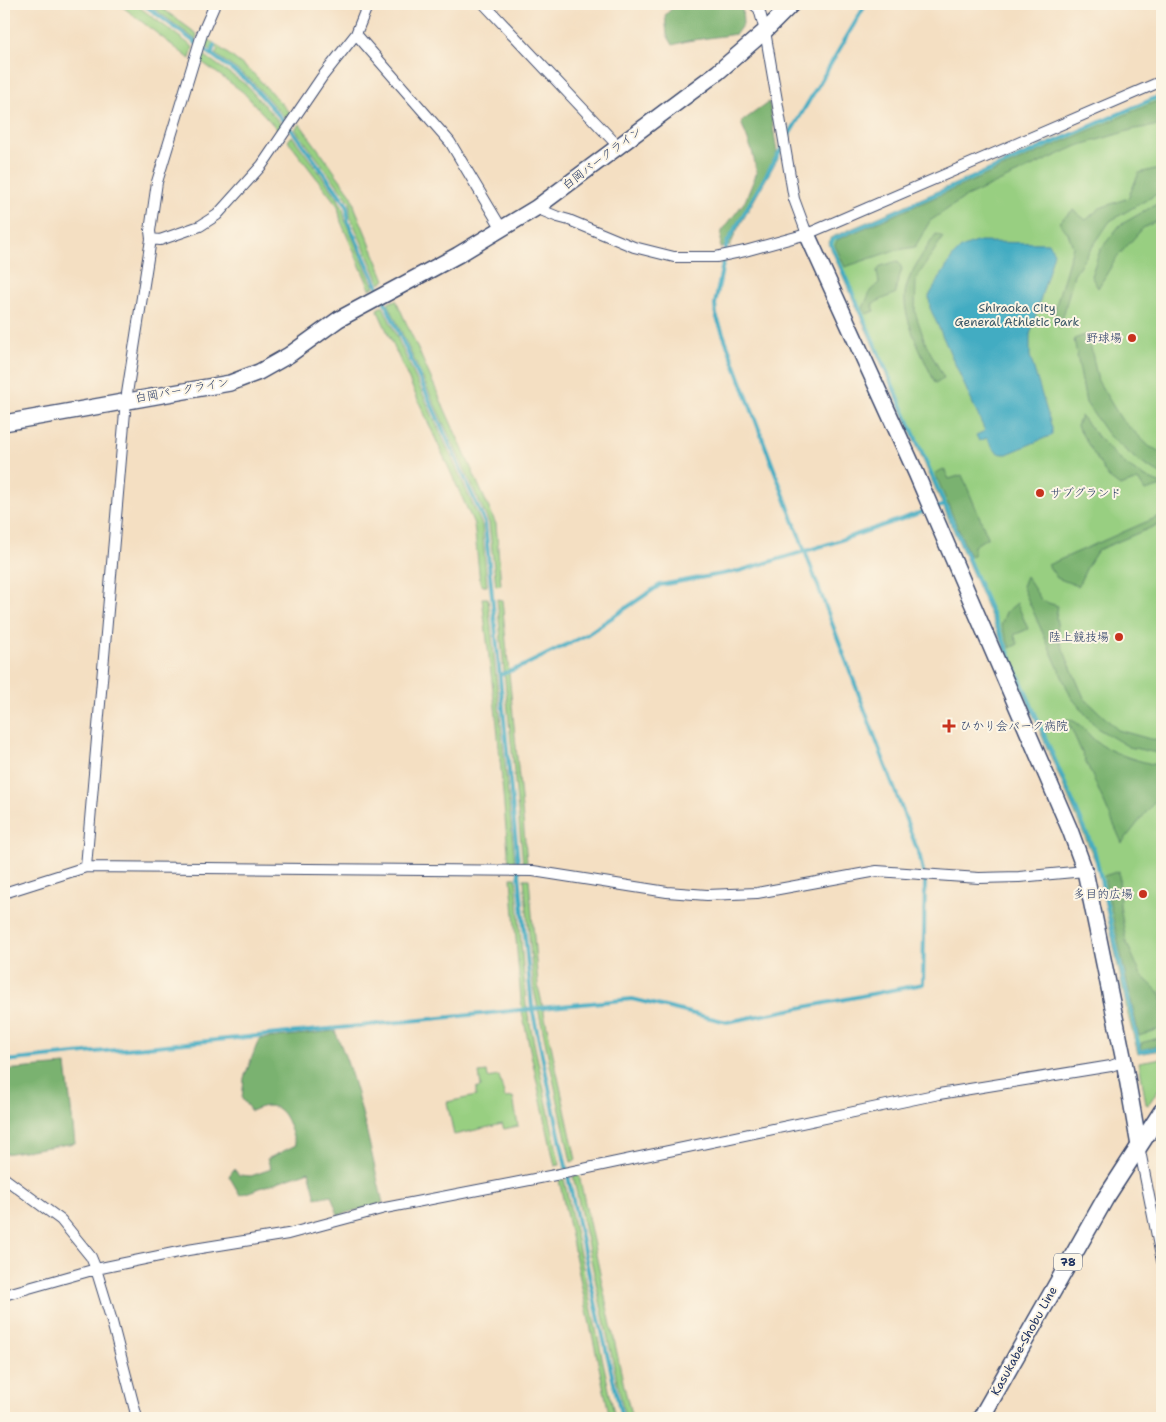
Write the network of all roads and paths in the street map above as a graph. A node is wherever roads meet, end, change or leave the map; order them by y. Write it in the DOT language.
graph roads {
  1 [pos="214,4"];
  2 [pos="368,4"];
  3 [pos="484,4"];
  4 [pos="753,4"];
  5 [pos="792,4"];
  6 [pos="765,31"];
  7 [pos="356,34"];
  8 [pos="1162,81"];
  9 [pos="618,146"];
  10 [pos="536,208"];
  11 [pos="502,229"];
  12 [pos="807,234"];
  13 [pos="152,239"];
  14 [pos="126,400"];
  15 [pos="4,423"];
  16 [pos="86,867"];
  17 [pos="1085,871"];
  18 [pos="4,893"];
  19 [pos="1124,1061"];
  20 [pos="1162,1111"];
  21 [pos="1139,1146"];
  22 [pos="4,1178"];
  23 [pos="1162,1261"];
  24 [pos="96,1269"];
  25 [pos="4,1295"];
  26 [pos="137,1418"];
  27 [pos="981,1418"];
  1 -- 13 [label="street"];
  2 -- 7 [label="street"];
  3 -- 9 [label="street"];
  4 -- 6 [label="street"];
  5 -- 6 [label="street, 白岡パークライン"];
  6 -- 9 [label="street, 白岡パークライン"];
  6 -- 12 [label="street"];
  7 -- 11 [label="street"];
  7 -- 13 [label="street"];
  8 -- 12 [label="street"];
  9 -- 10 [label="street, 白岡パークライン"];
  10 -- 11 [label="street, 白岡パークライン"];
  10 -- 12 [label="street"];
  11 -- 14 [label="street, 白岡パークライン"];
  12 -- 17 [label="street"];
  13 -- 14 [label="street"];
  14 -- 15 [label="street, 白岡パークライン"];
  14 -- 16 [label="street"];
  16 -- 17 [label="street"];
  16 -- 18 [label="street"];
  17 -- 19 [label="street"];
  19 -- 21 [label="street"];
  19 -- 24 [label="street"];
  20 -- 21 [label="main road, Kasukabe-Shobu Line / 78"];
  21 -- 23 [label="street"];
  21 -- 27 [label="main road, Kasukabe-Shobu Line / 78"];
  22 -- 24 [label="street"];
  24 -- 25 [label="street"];
  24 -- 26 [label="street"];
}
